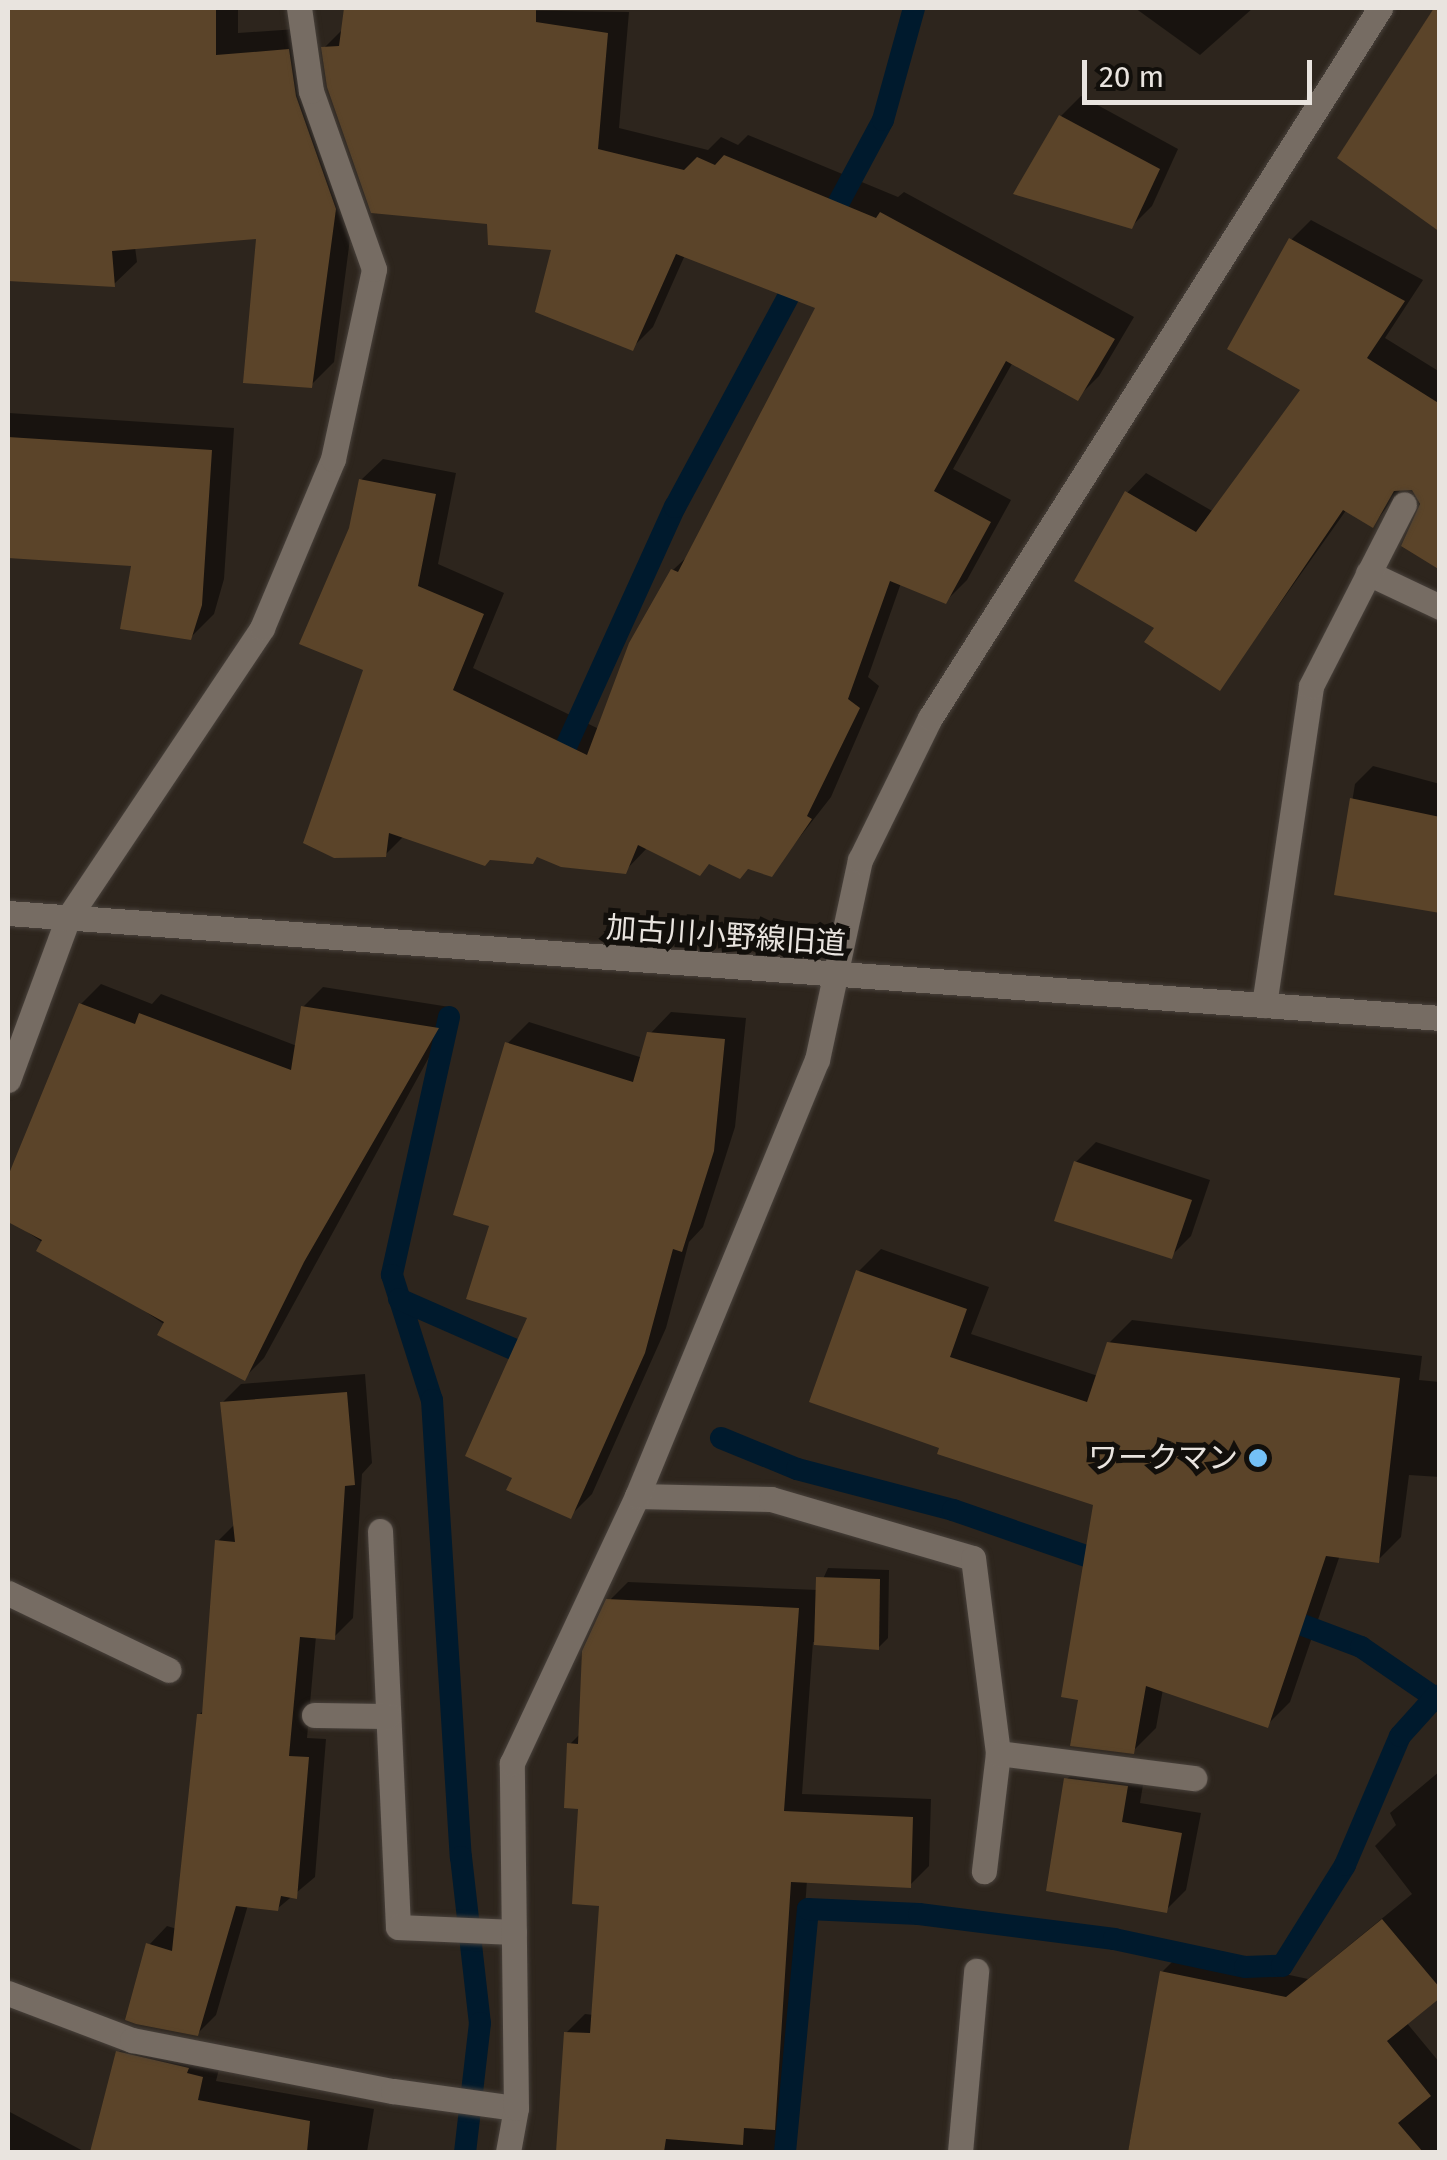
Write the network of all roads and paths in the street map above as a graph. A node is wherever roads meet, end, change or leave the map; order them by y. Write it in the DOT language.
graph roads {
  1 [pos="300,8"];
  2 [pos="1380,8"];
  3 [pos="1404,504"];
  4 [pos="1368,573"];
  5 [pos="1440,607"];
  6 [pos="8,914"];
  7 [pos="68,918"];
  8 [pos="831,977"];
  9 [pos="1264,1005"];
  10 [pos="1440,1018"];
  11 [pos="8,1080"];
  12 [pos="637,1496"];
  13 [pos="380,1531"];
  14 [pos="8,1594"];
  15 [pos="169,1670"];
  16 [pos="314,1715"];
  17 [pos="388,1716"];
  18 [pos="998,1753"];
  19 [pos="1194,1778"];
  20 [pos="984,1871"];
  21 [pos="503,1931"];
  22 [pos="976,1971"];
  23 [pos="8,1993"];
  24 [pos="512,2108"];
  25 [pos="508,2152"];
  26 [pos="960,2152"];
  1 -- 7 [label="street"];
  2 -- 8 [label="street"];
  3 -- 4 [label="street"];
  4 -- 5 [label="street"];
  4 -- 9 [label="street"];
  6 -- 7 [label="street, 加古川小野線旧道"];
  7 -- 8 [label="street, 加古川小野線旧道"];
  7 -- 11 [label="street"];
  8 -- 9 [label="street, 加古川小野線旧道"];
  8 -- 12 [label="street"];
  9 -- 10 [label="street, 加古川小野線旧道"];
  12 -- 18 [label="street"];
  12 -- 21 [label="street"];
  13 -- 17 [label="street"];
  14 -- 15 [label="street"];
  16 -- 17 [label="street"];
  17 -- 21 [label="street"];
  18 -- 19 [label="street"];
  18 -- 20 [label="street"];
  21 -- 24 [label="street"];
  22 -- 26 [label="street"];
  23 -- 24 [label="street"];
  24 -- 25 [label="street"];
}
